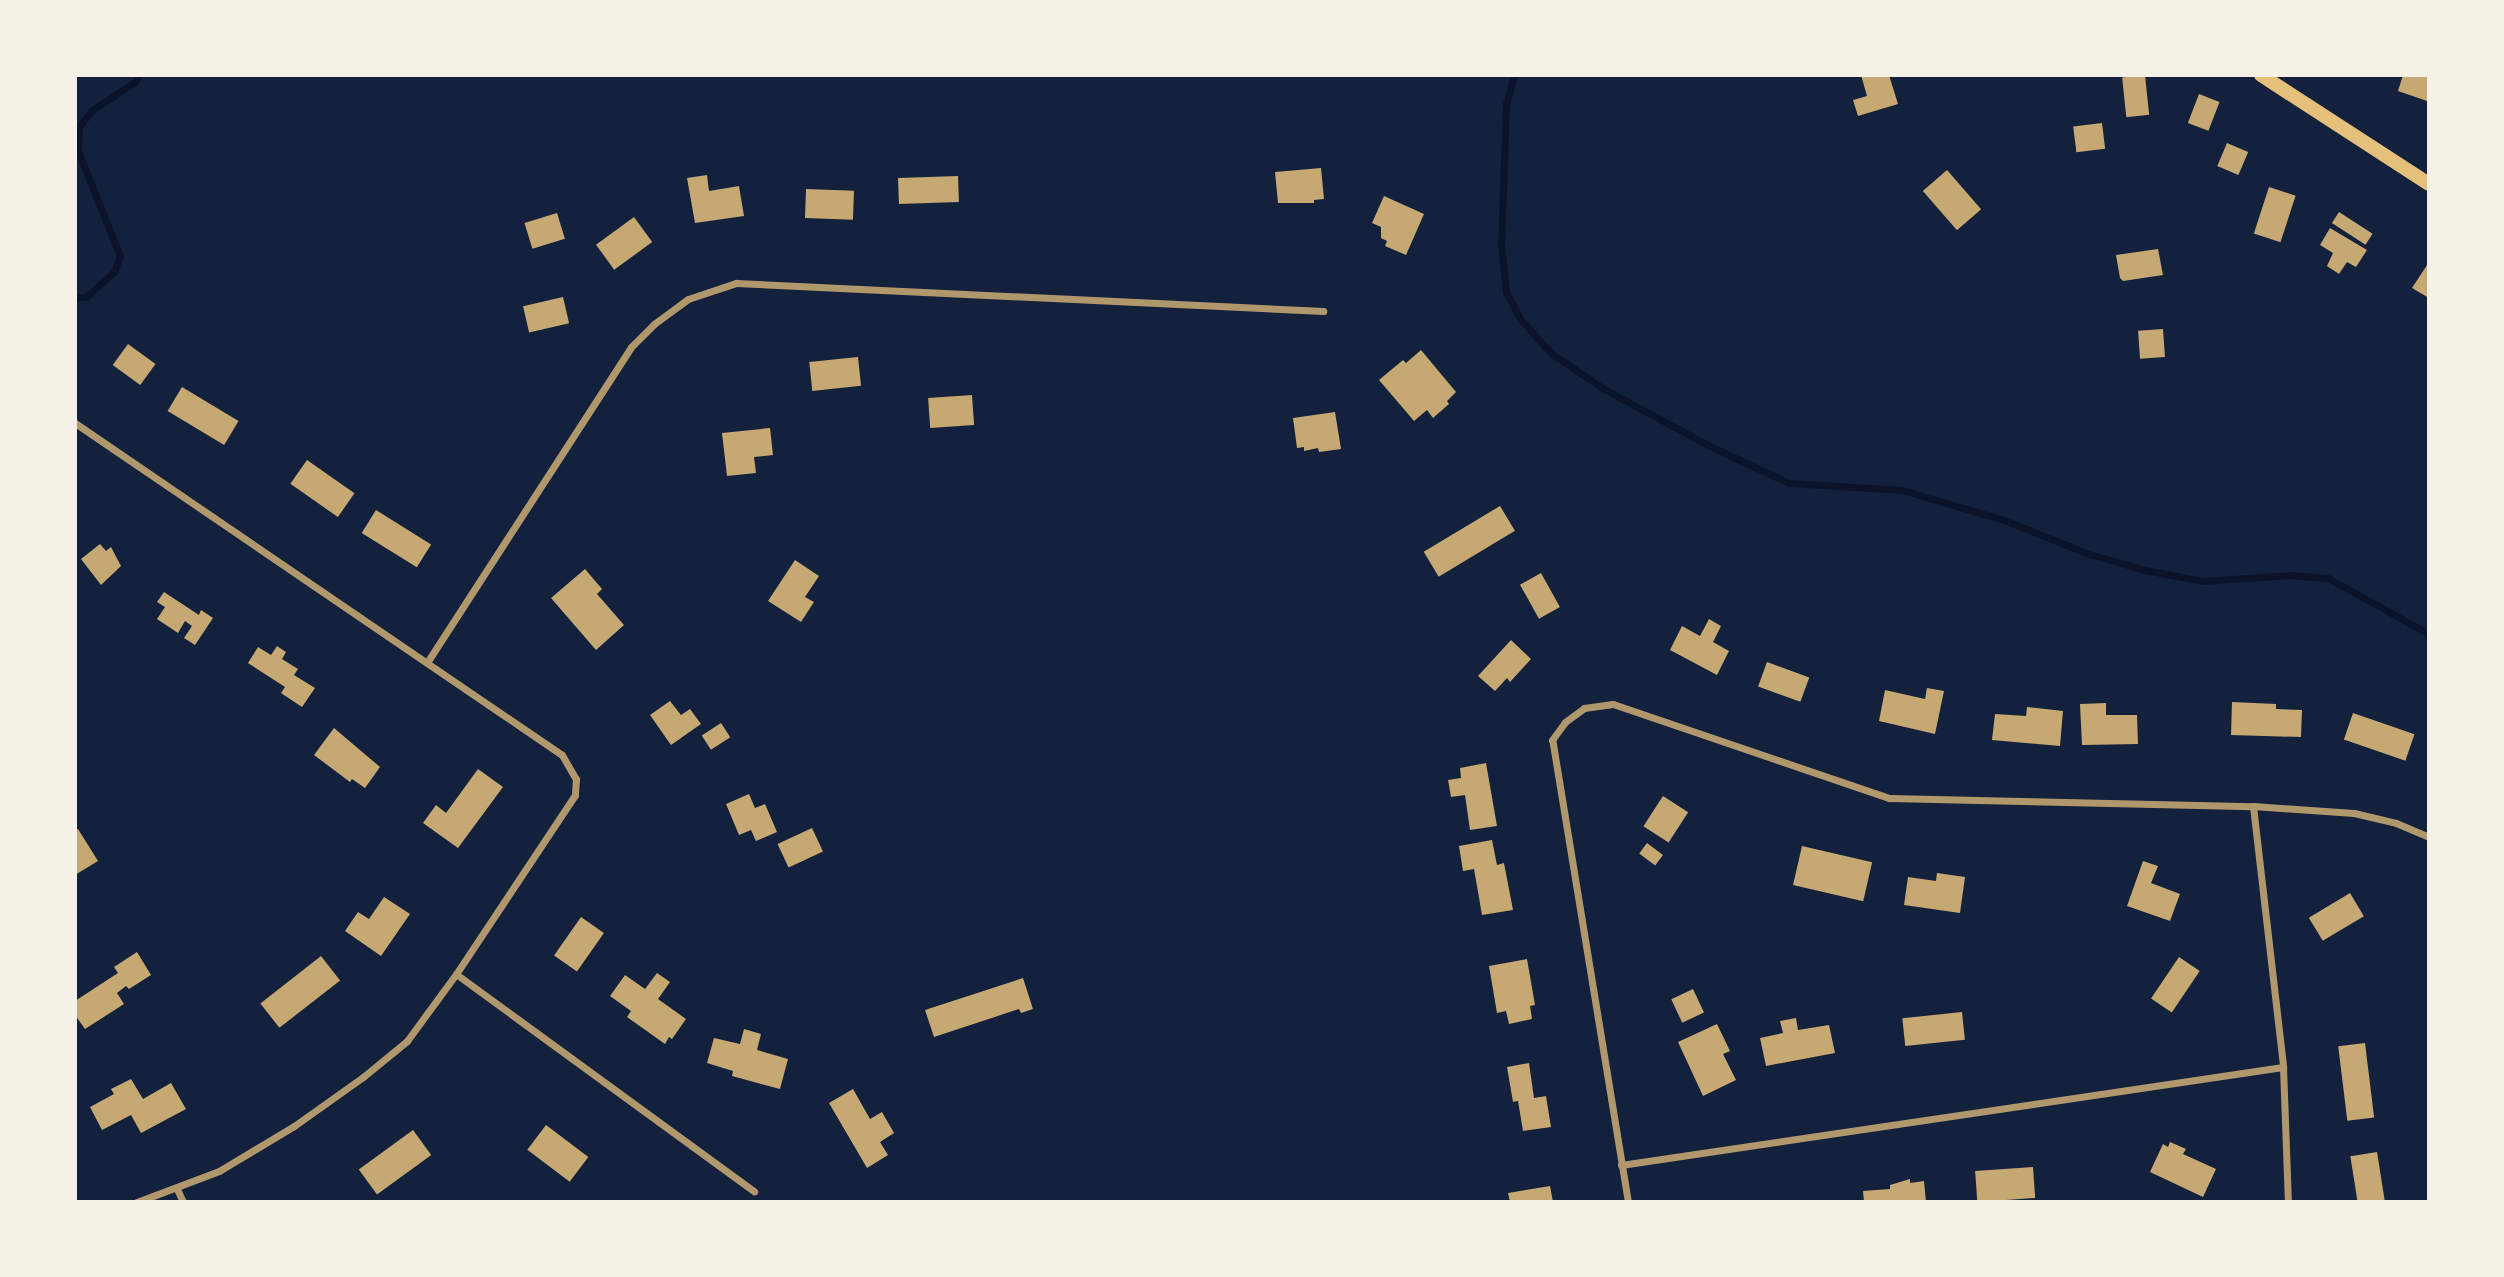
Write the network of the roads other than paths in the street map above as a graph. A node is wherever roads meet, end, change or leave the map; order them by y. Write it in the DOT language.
graph roads {
  1 [pos="2261,75"];
  2 [pos="2429,184"];
  3 [pos="1323,311"];
  4 [pos="75,423"];
  5 [pos="429,661"];
  6 [pos="2253,806"];
  7 [pos="2429,837"];
  8 [pos="456,974"];
  9 [pos="2283,1067"];
  10 [pos="1621,1166"];
  11 [pos="177,1189"];
  12 [pos="754,1191"];
  13 [pos="137,1202"];
  14 [pos="183,1202"];
  15 [pos="1628,1202"];
  16 [pos="2288,1202"];
  1 -- 2 [label="main road"];
  3 -- 5 [label="street"];
  4 -- 5 [label="street"];
  5 -- 8 [label="street"];
  6 -- 7 [label="street"];
  6 -- 9 [label="street"];
  6 -- 10 [label="street"];
  8 -- 11 [label="street"];
  8 -- 12 [label="street"];
  9 -- 10 [label="street"];
  9 -- 16 [label="street"];
  10 -- 15 [label="street"];
  11 -- 13 [label="street"];
  11 -- 14 [label="street"];
}
